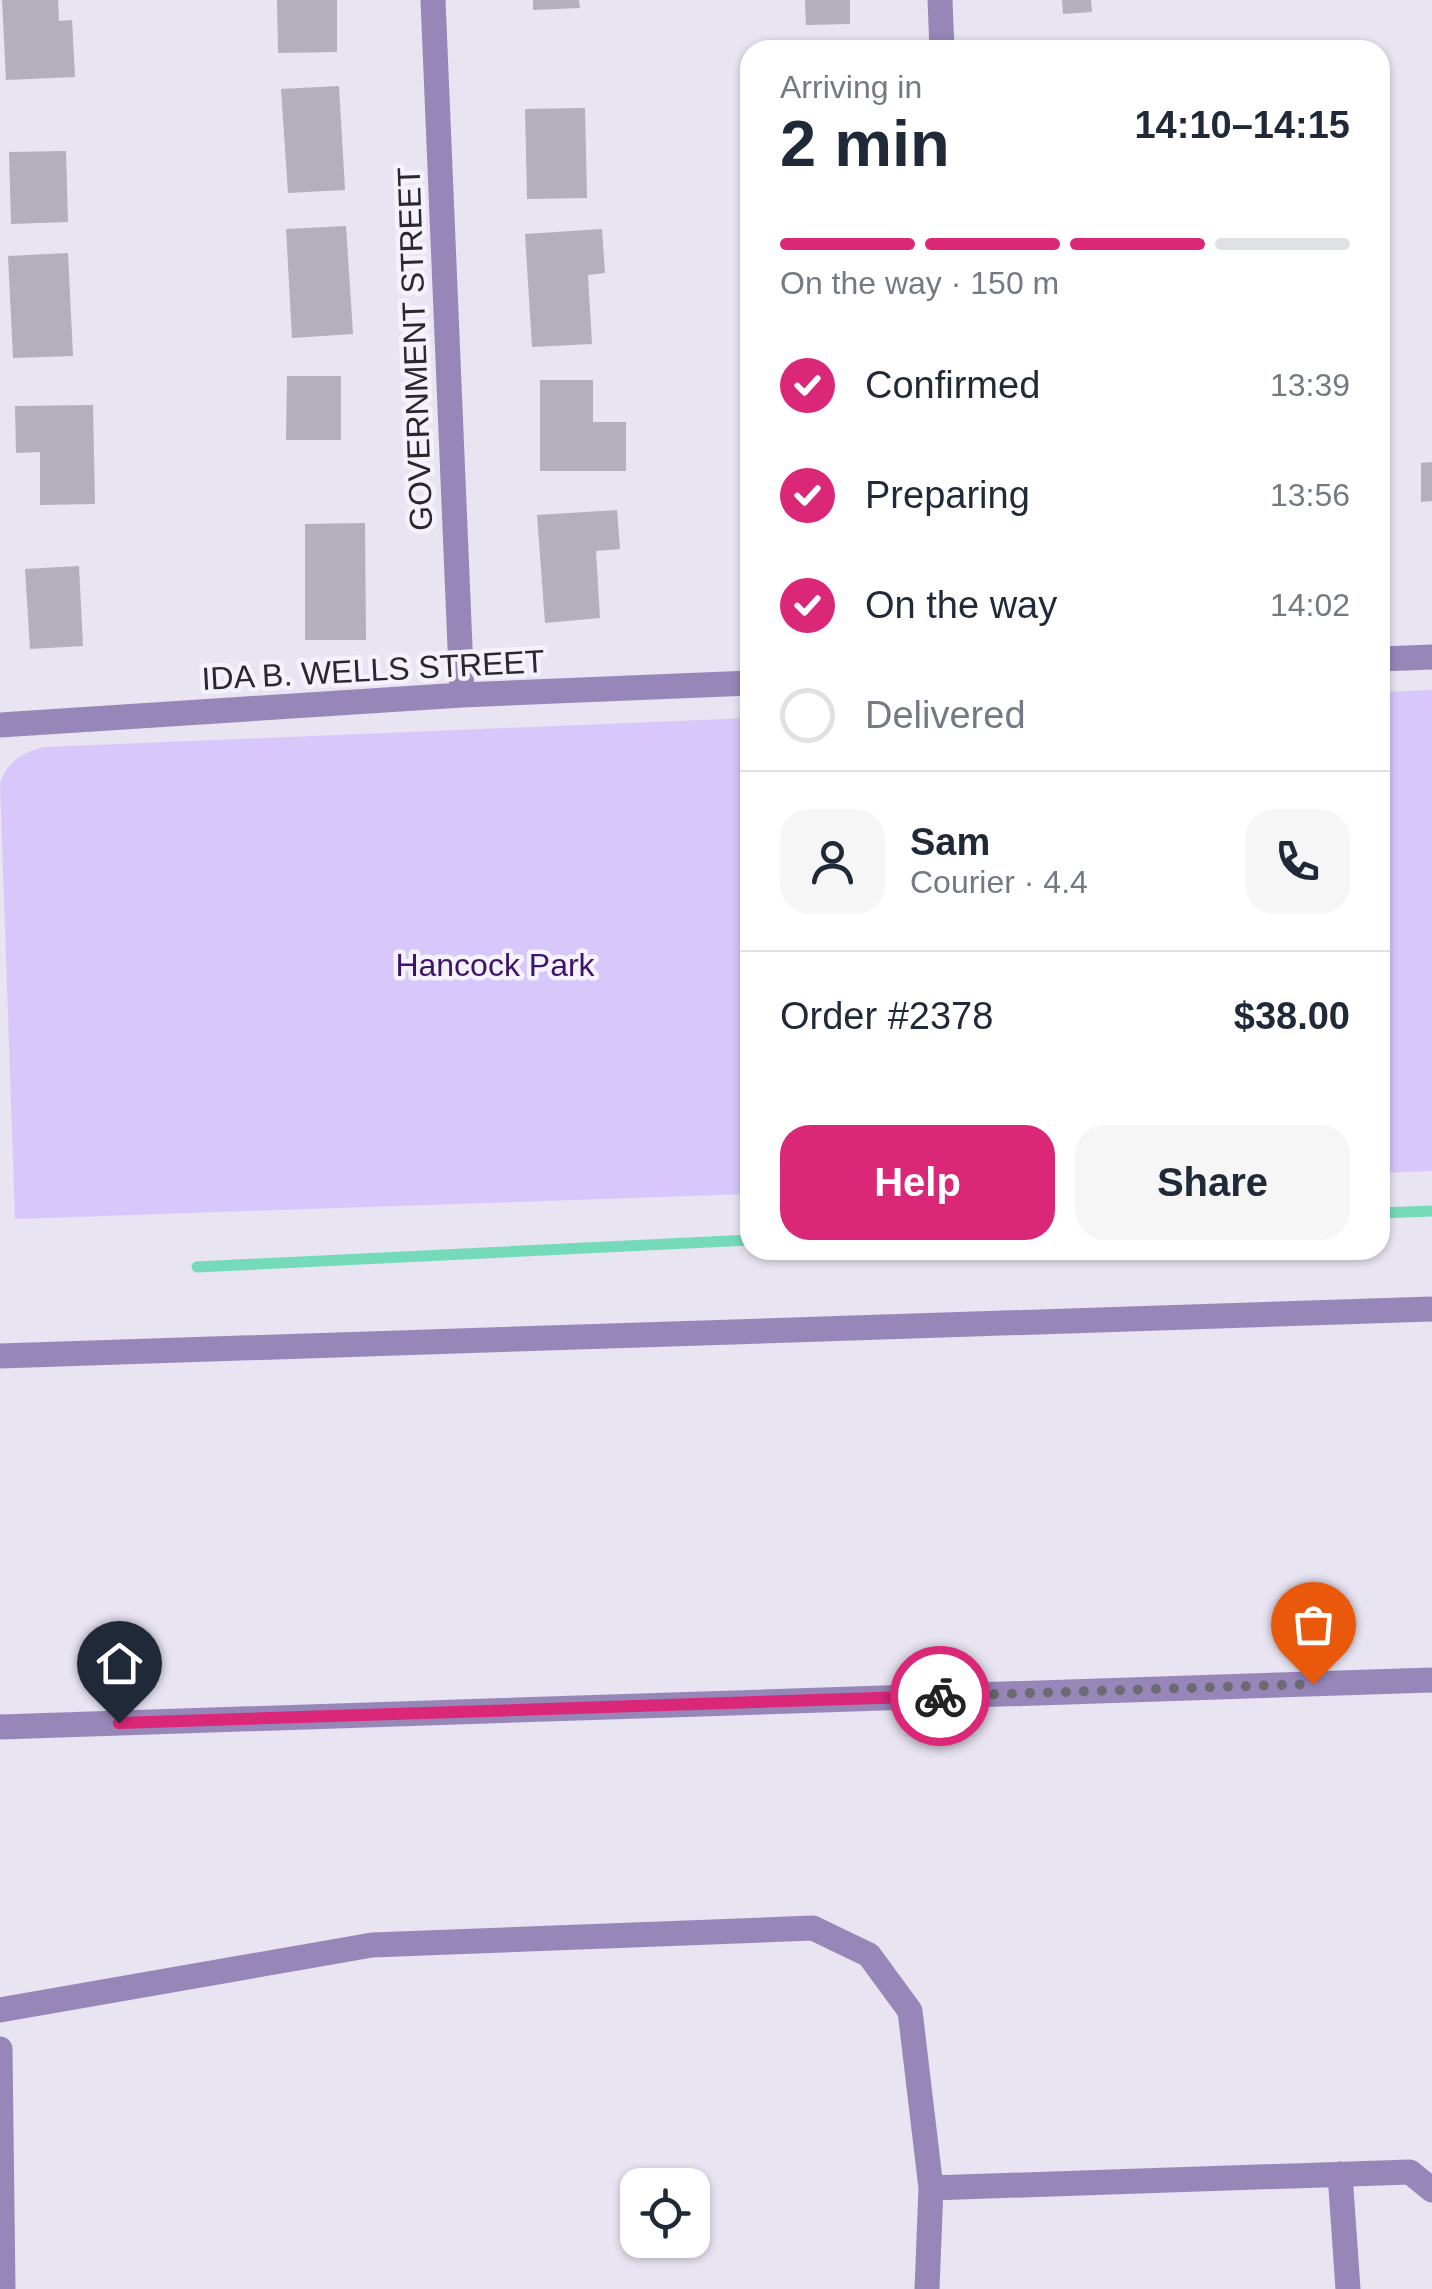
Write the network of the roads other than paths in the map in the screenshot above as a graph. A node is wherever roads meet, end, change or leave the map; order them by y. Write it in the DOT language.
graph roads {
  1 [pos="433,0"];
  2 [pos="940,0"];
  3 [pos="942,40"];
  4 [pos="1432,657"];
  5 [pos="1390,659"];
  6 [pos="740,683"];
  7 [pos="462,696"];
  8 [pos="0,725"];
  9 [pos="1432,1309"];
  10 [pos="0,1356"];
  11 [pos="1432,1680"];
  12 [pos="0,1727"];
  13 [pos="0,2010"];
  14 [pos="0,2050"];
  15 [pos="1340,2174"];
  16 [pos="930,2188"];
  17 [pos="1432,2190"];
  18 [pos="3,2289"];
  19 [pos="927,2289"];
  20 [pos="1348,2289"];
  1 -- 7 [label="street, GOVERNMENT STREET"];
  2 -- 3 [label="street"];
  4 -- 5 [label="street"];
  6 -- 7 [label="street, IDA B. WELLS STREET"];
  7 -- 8 [label="street, IDA B. WELLS STREET"];
  9 -- 10 [label="street"];
  11 -- 12 [label="street"];
  13 -- 16 [label="street"];
  14 -- 18 [label="street"];
  15 -- 16 [label="street"];
  15 -- 17 [label="street"];
  15 -- 20 [label="street"];
  16 -- 19 [label="street"];
}
